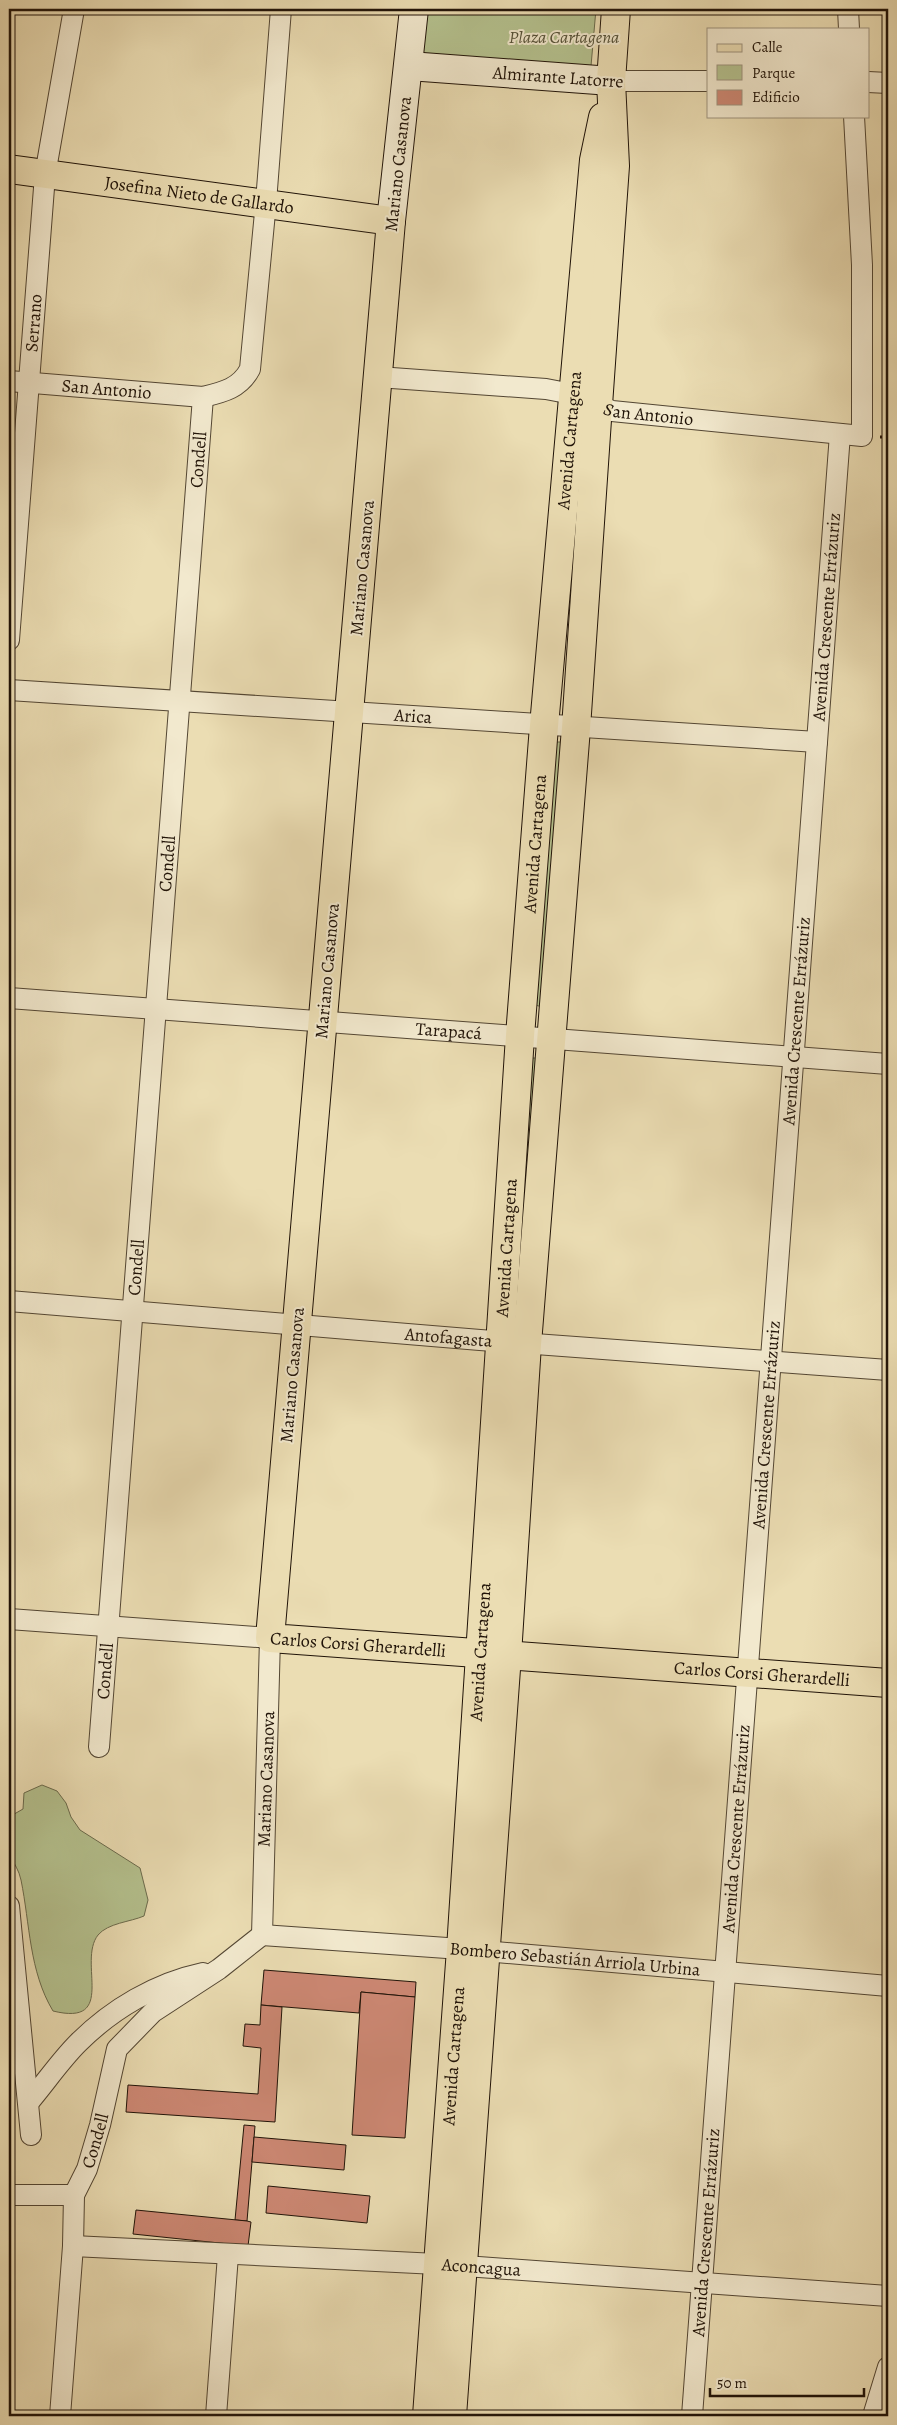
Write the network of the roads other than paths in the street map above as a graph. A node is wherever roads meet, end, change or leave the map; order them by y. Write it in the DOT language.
graph roads {
  1 [pos="74,9"];
  2 [pos="281,9"];
  3 [pos="414,9"];
  4 [pos="616,9"];
  5 [pos="848,9"];
  6 [pos="849,28"];
  7 [pos="409,66"];
  8 [pos="611,81"];
  9 [pos="707,81"];
  10 [pos="870,82"];
  11 [pos="888,83"];
  12 [pos="854,118"];
  13 [pos="9,169"];
  14 [pos="44,175"];
  15 [pos="266,202"];
  16 [pos="391,221"];
  17 [pos="378,377"];
  18 [pos="19,382"];
  19 [pos="572,394"];
  20 [pos="204,397"];
  21 [pos="598,405"];
  22 [pos="840,434"];
  23 [pos="9,640"];
  24 [pos="9,690"];
  25 [pos="180,701"];
  26 [pos="349,713"];
  27 [pos="544,726"];
  28 [pos="576,728"];
  29 [pos="817,742"];
  30 [pos="9,998"];
  31 [pos="156,1009"];
  32 [pos="322,1021"];
  33 [pos="520,1036"];
  34 [pos="551,1038"];
  35 [pos="794,1057"];
  36 [pos="888,1064"];
  37 [pos="9,1301"];
  38 [pos="133,1311"];
  39 [pos="297,1326"];
  40 [pos="514,1343"];
  41 [pos="771,1362"];
  42 [pos="888,1370"];
  43 [pos="9,1619"];
  44 [pos="108,1627"];
  45 [pos="270,1638"];
  46 [pos="479,1653"];
  47 [pos="507,1655"];
  48 [pos="748,1673"];
  49 [pos="888,1683"];
  50 [pos="99,1747"];
  51 [pos="9,1906"];
  52 [pos="262,1935"];
  53 [pos="473,1950"];
  54 [pos="220,1969"];
  55 [pos="725,1972"];
  56 [pos="888,1986"];
  57 [pos="29,2102"];
  58 [pos="31,2134"];
  59 [pos="9,2195"];
  60 [pos="74,2195"];
  61 [pos="73,2246"];
  62 [pos="228,2255"];
  63 [pos="450,2265"];
  64 [pos="702,2283"];
  65 [pos="888,2296"];
  66 [pos="888,2367"];
  67 [pos="60,2416"];
  68 [pos="216,2416"];
  69 [pos="427,2416"];
  70 [pos="452,2416"];
  71 [pos="692,2416"];
  72 [pos="873,2416"];
  1 -- 14 [label="street, Serrano"];
  2 -- 15 [label="street"];
  3 -- 7 [label="main road, Mariano Casanova"];
  4 -- 8 [label="main road, Avenida Cartagena"];
  5 -- 6 [label="street"];
  7 -- 8 [label="main road, Almirante Latorre"];
  7 -- 16 [label="main road, Mariano Casanova"];
  8 -- 9 [label="street, Almirante Latorre"];
  8 -- 19 [label="main road, Avenida Cartagena"];
  8 -- 21 [label="main road, Avenida Cartagena"];
  10 -- 11 [label="street"];
  12 -- 22 [label="street, San Antonio"];
  13 -- 14 [label="main road, Josefina Nieto de Gallardo"];
  14 -- 15 [label="main road, Josefina Nieto de Gallardo"];
  14 -- 18 [label="street, Serrano"];
  15 -- 16 [label="main road, Josefina Nieto de Gallardo"];
  15 -- 20 [label="street"];
  16 -- 17 [label="main road, Mariano Casanova"];
  17 -- 19 [label="street, San Antonio"];
  17 -- 26 [label="main road, Mariano Casanova"];
  18 -- 20 [label="street, San Antonio"];
  18 -- 23 [label="street, Serrano"];
  19 -- 21 [label="street, San Antonio"];
  19 -- 27 [label="main road, Avenida Cartagena"];
  20 -- 25 [label="street, Condell"];
  21 -- 22 [label="street, San Antonio"];
  21 -- 28 [label="main road, Avenida Cartagena"];
  22 -- 29 [label="street, Avenida Crescente Errázuriz"];
  24 -- 25 [label="street, Arica"];
  25 -- 26 [label="street, Arica"];
  25 -- 31 [label="street, Condell"];
  26 -- 27 [label="street, Arica"];
  26 -- 32 [label="main road, Mariano Casanova"];
  27 -- 28 [label="street, Arica"];
  27 -- 33 [label="main road, Avenida Cartagena"];
  28 -- 29 [label="street, Arica"];
  28 -- 34 [label="main road, Avenida Cartagena"];
  29 -- 35 [label="street, Avenida Crescente Errázuriz"];
  30 -- 31 [label="street, Tarapacá"];
  31 -- 32 [label="street, Tarapacá"];
  31 -- 38 [label="street, Condell"];
  32 -- 33 [label="street, Tarapacá"];
  32 -- 39 [label="main road, Mariano Casanova"];
  33 -- 34 [label="street, Tarapacá"];
  33 -- 40 [label="main road, Avenida Cartagena"];
  34 -- 35 [label="street, Tarapacá"];
  34 -- 40 [label="main road, Avenida Cartagena"];
  35 -- 36 [label="street, Tarapacá"];
  35 -- 41 [label="street, Avenida Crescente Errázuriz"];
  37 -- 38 [label="street, Antofagasta"];
  38 -- 39 [label="street, Antofagasta"];
  38 -- 44 [label="street, Condell"];
  39 -- 40 [label="street, Antofagasta"];
  39 -- 45 [label="main road, Mariano Casanova"];
  40 -- 41 [label="street, Antofagasta"];
  40 -- 46 [label="main road, Avenida Cartagena"];
  40 -- 47 [label="main road, Avenida Cartagena"];
  41 -- 42 [label="street, Antofagasta"];
  41 -- 48 [label="street, Avenida Crescente Errázuriz"];
  43 -- 44 [label="street, Carlos Corsi Gherardelli"];
  44 -- 45 [label="street, Carlos Corsi Gherardelli"];
  44 -- 50 [label="street, Condell"];
  45 -- 46 [label="main road, Carlos Corsi Gherardelli"];
  45 -- 52 [label="street, Mariano Casanova"];
  46 -- 47 [label="main road, Carlos Corsi Gherardelli"];
  46 -- 53 [label="main road, Avenida Cartagena"];
  47 -- 48 [label="main road, Carlos Corsi Gherardelli"];
  47 -- 53 [label="main road, Avenida Cartagena"];
  48 -- 49 [label="main road, Carlos Corsi Gherardelli"];
  48 -- 55 [label="street, Avenida Crescente Errázuriz"];
  51 -- 57 [label="street"];
  52 -- 53 [label="street, Bombero Sebastián Arriola Urbina"];
  52 -- 54 [label="street, Condell"];
  53 -- 55 [label="street, Bombero Sebastián Arriola Urbina"];
  53 -- 63 [label="main road, Avenida Cartagena"];
  54 -- 57 [label="street"];
  54 -- 60 [label="street, Condell"];
  55 -- 56 [label="street, Bombero Sebastián Arriola Urbina"];
  55 -- 64 [label="street, Avenida Crescente Errázuriz"];
  57 -- 58 [label="street"];
  59 -- 60 [label="street"];
  60 -- 61 [label="street, Condell"];
  61 -- 62 [label="street, Aconcagua"];
  61 -- 67 [label="street, Condell"];
  62 -- 63 [label="street, Aconcagua"];
  62 -- 68 [label="street"];
  63 -- 64 [label="street, Aconcagua"];
  63 -- 69 [label="main road, Avenida Cartagena"];
  63 -- 70 [label="main road, Avenida Cartagena"];
  64 -- 65 [label="street, Aconcagua"];
  64 -- 71 [label="street, Avenida Crescente Errázuriz"];
  66 -- 72 [label="street"];
}
